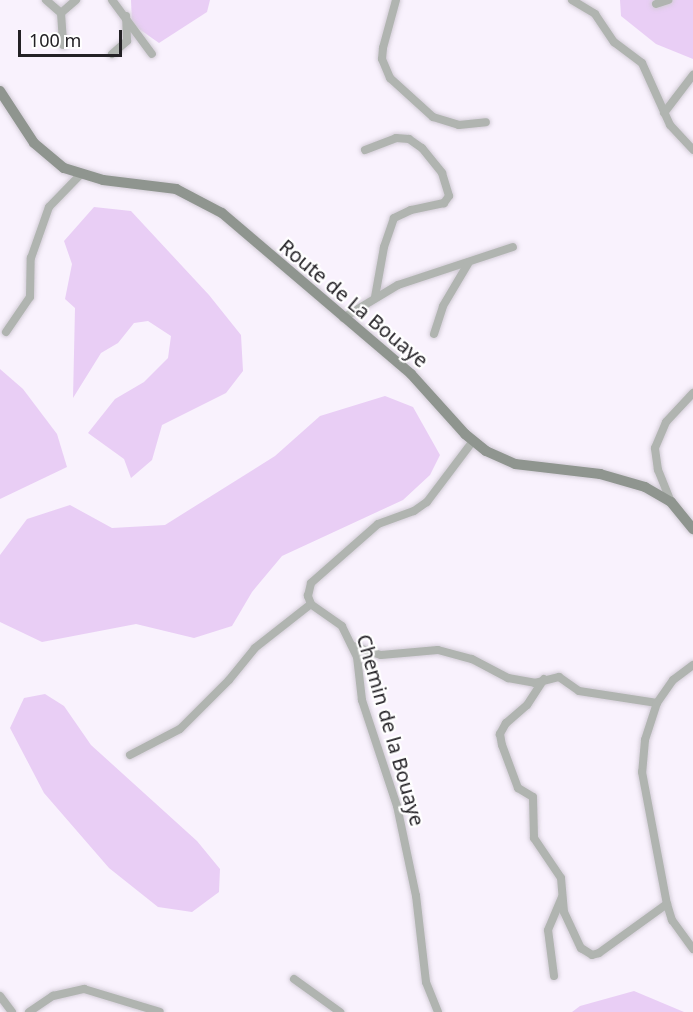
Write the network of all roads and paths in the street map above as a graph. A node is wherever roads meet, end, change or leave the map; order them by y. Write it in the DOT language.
graph roads {
  1 [pos="46,0"];
  2 [pos="76,0"];
  3 [pos="112,0"];
  4 [pos="396,0"];
  5 [pos="572,0"];
  6 [pos="668,0"];
  7 [pos="656,4"];
  8 [pos="61,13"];
  9 [pos="126,16"];
  10 [pos="63,45"];
  11 [pos="112,54"];
  12 [pos="152,54"];
  13 [pos="693,75"];
  14 [pos="0,91"];
  15 [pos="664,113"];
  16 [pos="486,122"];
  17 [pos="365,150"];
  18 [pos="693,150"];
  19 [pos="80,175"];
  20 [pos="513,247"];
  21 [pos="469,262"];
  22 [pos="375,297"];
  23 [pos="343,318"];
  24 [pos="6,332"];
  25 [pos="434,334"];
  26 [pos="693,393"];
  27 [pos="473,441"];
  28 [pos="671,502"];
  29 [pos="693,529"];
  30 [pos="311,604"];
  31 [pos="353,646"];
  32 [pos="693,665"];
  33 [pos="544,679"];
  34 [pos="657,703"];
  35 [pos="130,756"];
  36 [pos="562,897"];
  37 [pos="666,904"];
  38 [pos="693,949"];
  39 [pos="555,976"];
  40 [pos="294,979"];
  41 [pos="0,996"];
  42 [pos="12,1012"];
  43 [pos="29,1012"];
  44 [pos="160,1012"];
  45 [pos="340,1012"];
  46 [pos="438,1012"];
  1 -- 8 [label="street"];
  2 -- 8 [label="street"];
  3 -- 9 [label="street"];
  4 -- 16 [label="street"];
  5 -- 15 [label="street"];
  6 -- 7 [label="street"];
  8 -- 10 [label="street"];
  9 -- 11 [label="street"];
  9 -- 12 [label="street"];
  13 -- 15 [label="street"];
  14 -- 19 [label="main road, Route de La Bouaye"];
  15 -- 18 [label="street"];
  17 -- 22 [label="street"];
  19 -- 23 [label="main road, Route de La Bouaye"];
  19 -- 24 [label="street"];
  20 -- 21 [label="street"];
  21 -- 22 [label="street"];
  21 -- 25 [label="street"];
  22 -- 23 [label="street"];
  23 -- 27 [label="main road, Route de La Bouaye"];
  26 -- 28 [label="street"];
  27 -- 28 [label="main road, Route de La Bouaye"];
  27 -- 30 [label="street"];
  28 -- 29 [label="main road, Route de La Bouaye"];
  30 -- 31 [label="street, Chemin de la Bouaye"];
  30 -- 35 [label="street"];
  31 -- 33 [label="street"];
  31 -- 46 [label="street, Chemin de la Bouaye"];
  32 -- 34 [label="street"];
  33 -- 34 [label="street"];
  33 -- 36 [label="street"];
  34 -- 37 [label="street"];
  36 -- 37 [label="street"];
  36 -- 39 [label="street"];
  37 -- 38 [label="street"];
  40 -- 45 [label="street"];
  41 -- 42 [label="street"];
  43 -- 44 [label="street"];
}
